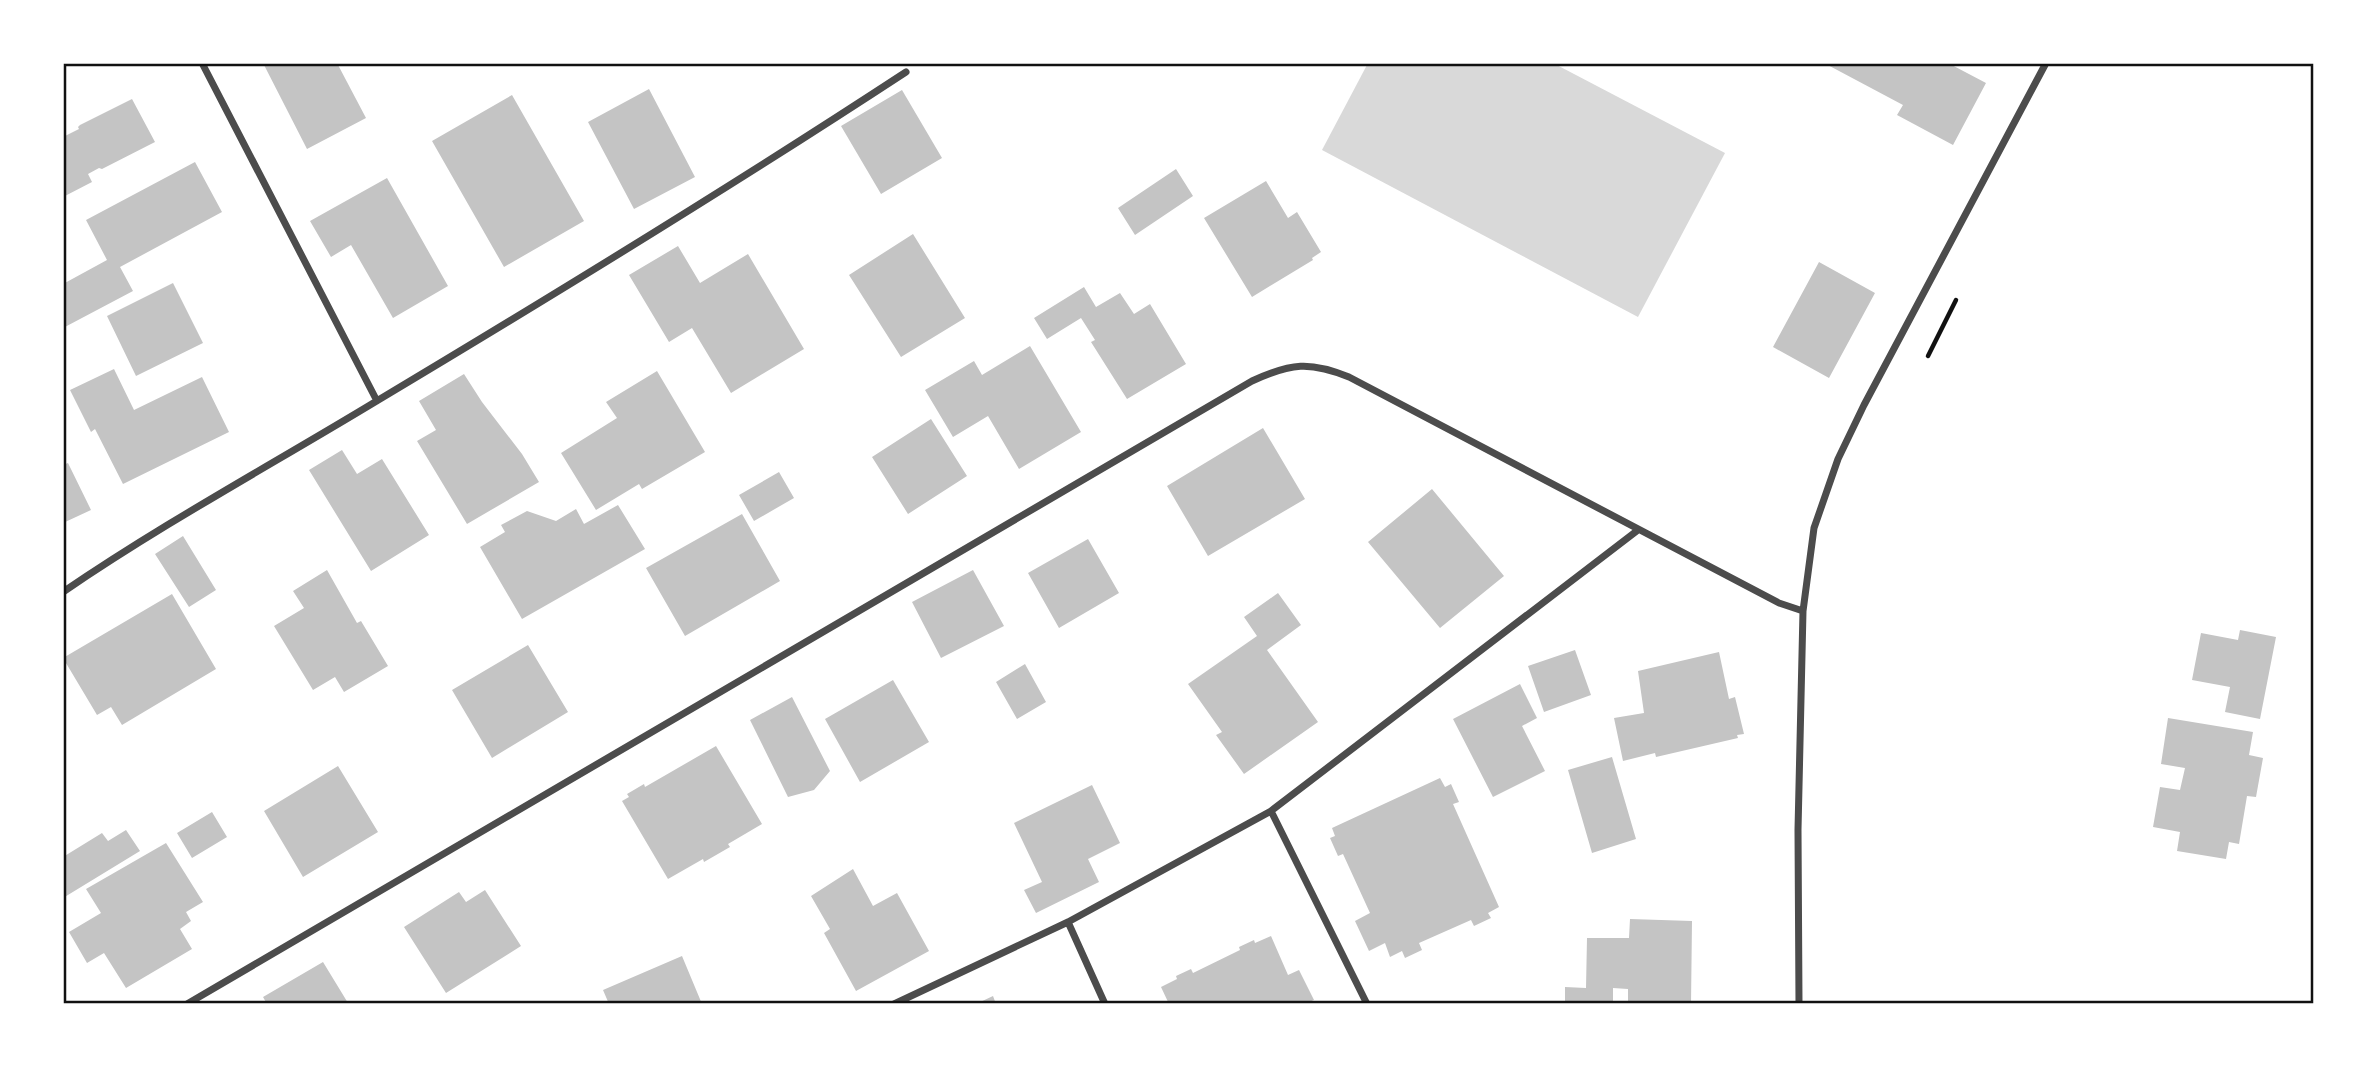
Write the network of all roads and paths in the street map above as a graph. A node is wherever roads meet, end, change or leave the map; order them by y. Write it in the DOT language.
graph roads {
  1 [pos="202,63"];
  2 [pos="2046,63"];
  3 [pos="906,72"];
  4 [pos="1956,300"];
  5 [pos="1928,356"];
  6 [pos="377,401"];
  7 [pos="1639,530"];
  8 [pos="63,592"];
  9 [pos="1803,611"];
  10 [pos="1271,811"];
  11 [pos="1068,922"];
  12 [pos="187,1004"];
  13 [pos="894,1004"];
  14 [pos="1105,1004"];
  15 [pos="1367,1004"];
  16 [pos="1799,1004"];
  1 -- 6 [label="street"];
  2 -- 9 [label="street"];
  3 -- 6 [label="street"];
  4 -- 5 [label="path"];
  6 -- 8 [label="street"];
  7 -- 9 [label="street"];
  7 -- 10 [label="street"];
  7 -- 12 [label="street"];
  9 -- 16 [label="street"];
  10 -- 11 [label="street"];
  10 -- 15 [label="street"];
  11 -- 13 [label="street"];
  11 -- 14 [label="street"];
}
